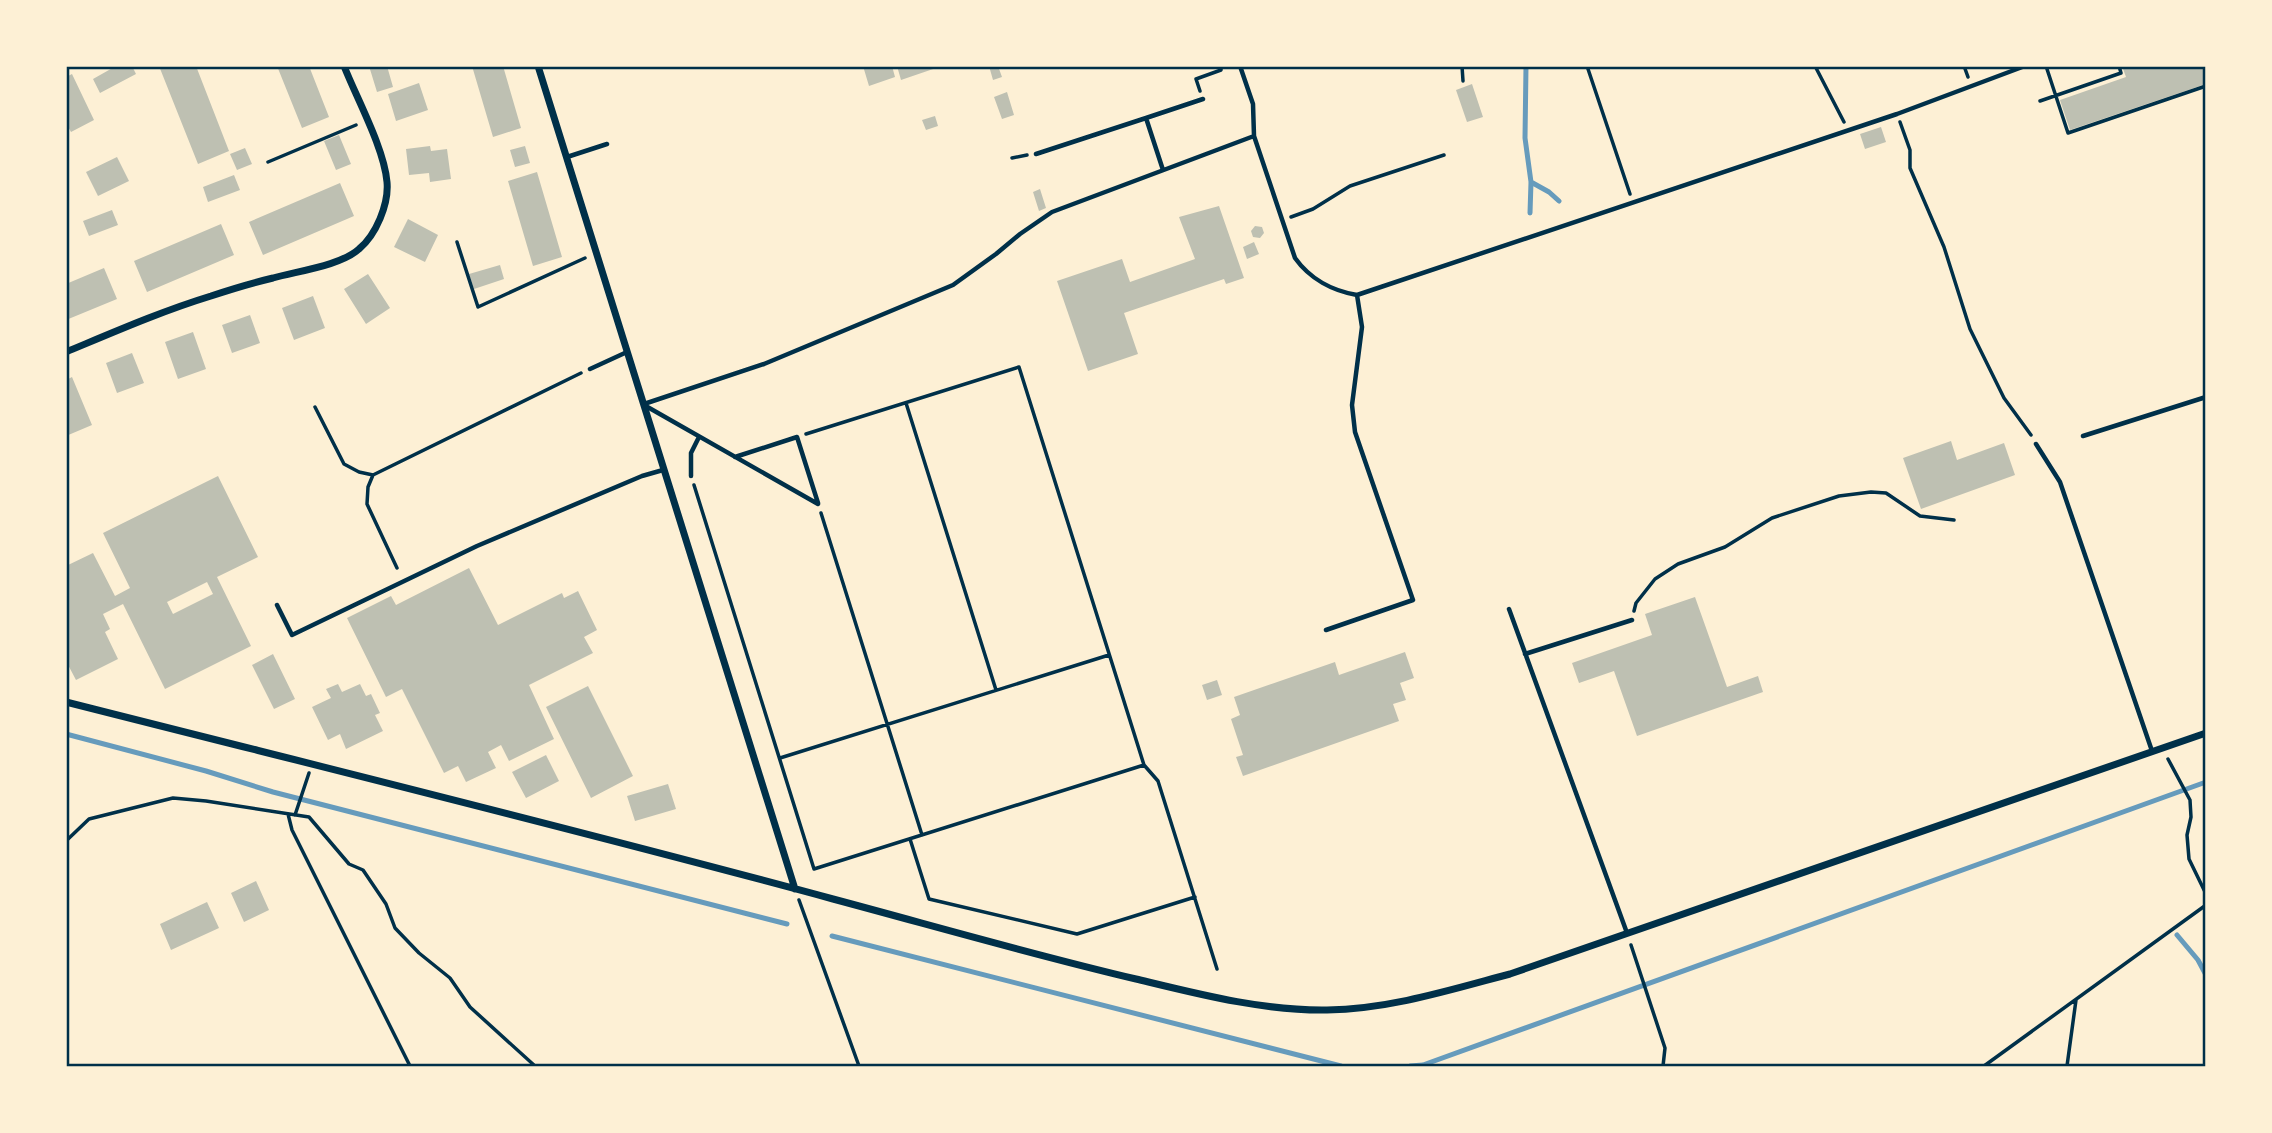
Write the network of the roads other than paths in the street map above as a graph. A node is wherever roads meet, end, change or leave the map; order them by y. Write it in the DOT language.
graph roads {
  1 [pos="344,66"];
  2 [pos="537,66"];
  3 [pos="1240,66"];
  4 [pos="2025,66"];
  5 [pos="1203,100"];
  6 [pos="1146,118"];
  7 [pos="1254,136"];
  8 [pos="607,144"];
  9 [pos="1036,154"];
  10 [pos="566,157"];
  11 [pos="1163,170"];
  12 [pos="1357,295"];
  13 [pos="66,352"];
  14 [pos="627,352"];
  15 [pos="590,369"];
  16 [pos="2206,397"];
  17 [pos="644,405"];
  18 [pos="2083,436"];
  19 [pos="699,437"];
  20 [pos="2036,444"];
  21 [pos="734,457"];
  22 [pos="663,470"];
  23 [pos="691,476"];
  24 [pos="277,605"];
  25 [pos="1509,609"];
  26 [pos="1632,620"];
  27 [pos="1326,630"];
  28 [pos="1525,654"];
  29 [pos="66,702"];
  30 [pos="2206,733"];
  31 [pos="2152,751"];
  32 [pos="795,889"];
  33 [pos="1627,933"];
  1 -- 13 [label="street"];
  2 -- 10 [label="street"];
  3 -- 7 [label="lane"];
  4 -- 12 [label="lane"];
  5 -- 6 [label="lane"];
  6 -- 9 [label="lane"];
  6 -- 11 [label="lane"];
  7 -- 11 [label="lane"];
  7 -- 12 [label="lane"];
  8 -- 10 [label="lane"];
  10 -- 14 [label="street"];
  11 -- 17 [label="lane"];
  12 -- 27 [label="lane"];
  14 -- 15 [label="lane"];
  14 -- 17 [label="street"];
  16 -- 18 [label="lane"];
  17 -- 19 [label="lane"];
  17 -- 22 [label="street"];
  19 -- 21 [label="lane"];
  19 -- 23 [label="lane"];
  20 -- 31 [label="lane"];
  21 -- 21 [label="lane"];
  22 -- 24 [label="lane"];
  22 -- 32 [label="street"];
  25 -- 28 [label="lane"];
  26 -- 28 [label="lane"];
  28 -- 33 [label="lane"];
  29 -- 32 [label="street"];
  30 -- 31 [label="street"];
  31 -- 33 [label="street"];
  32 -- 33 [label="street"];
}
